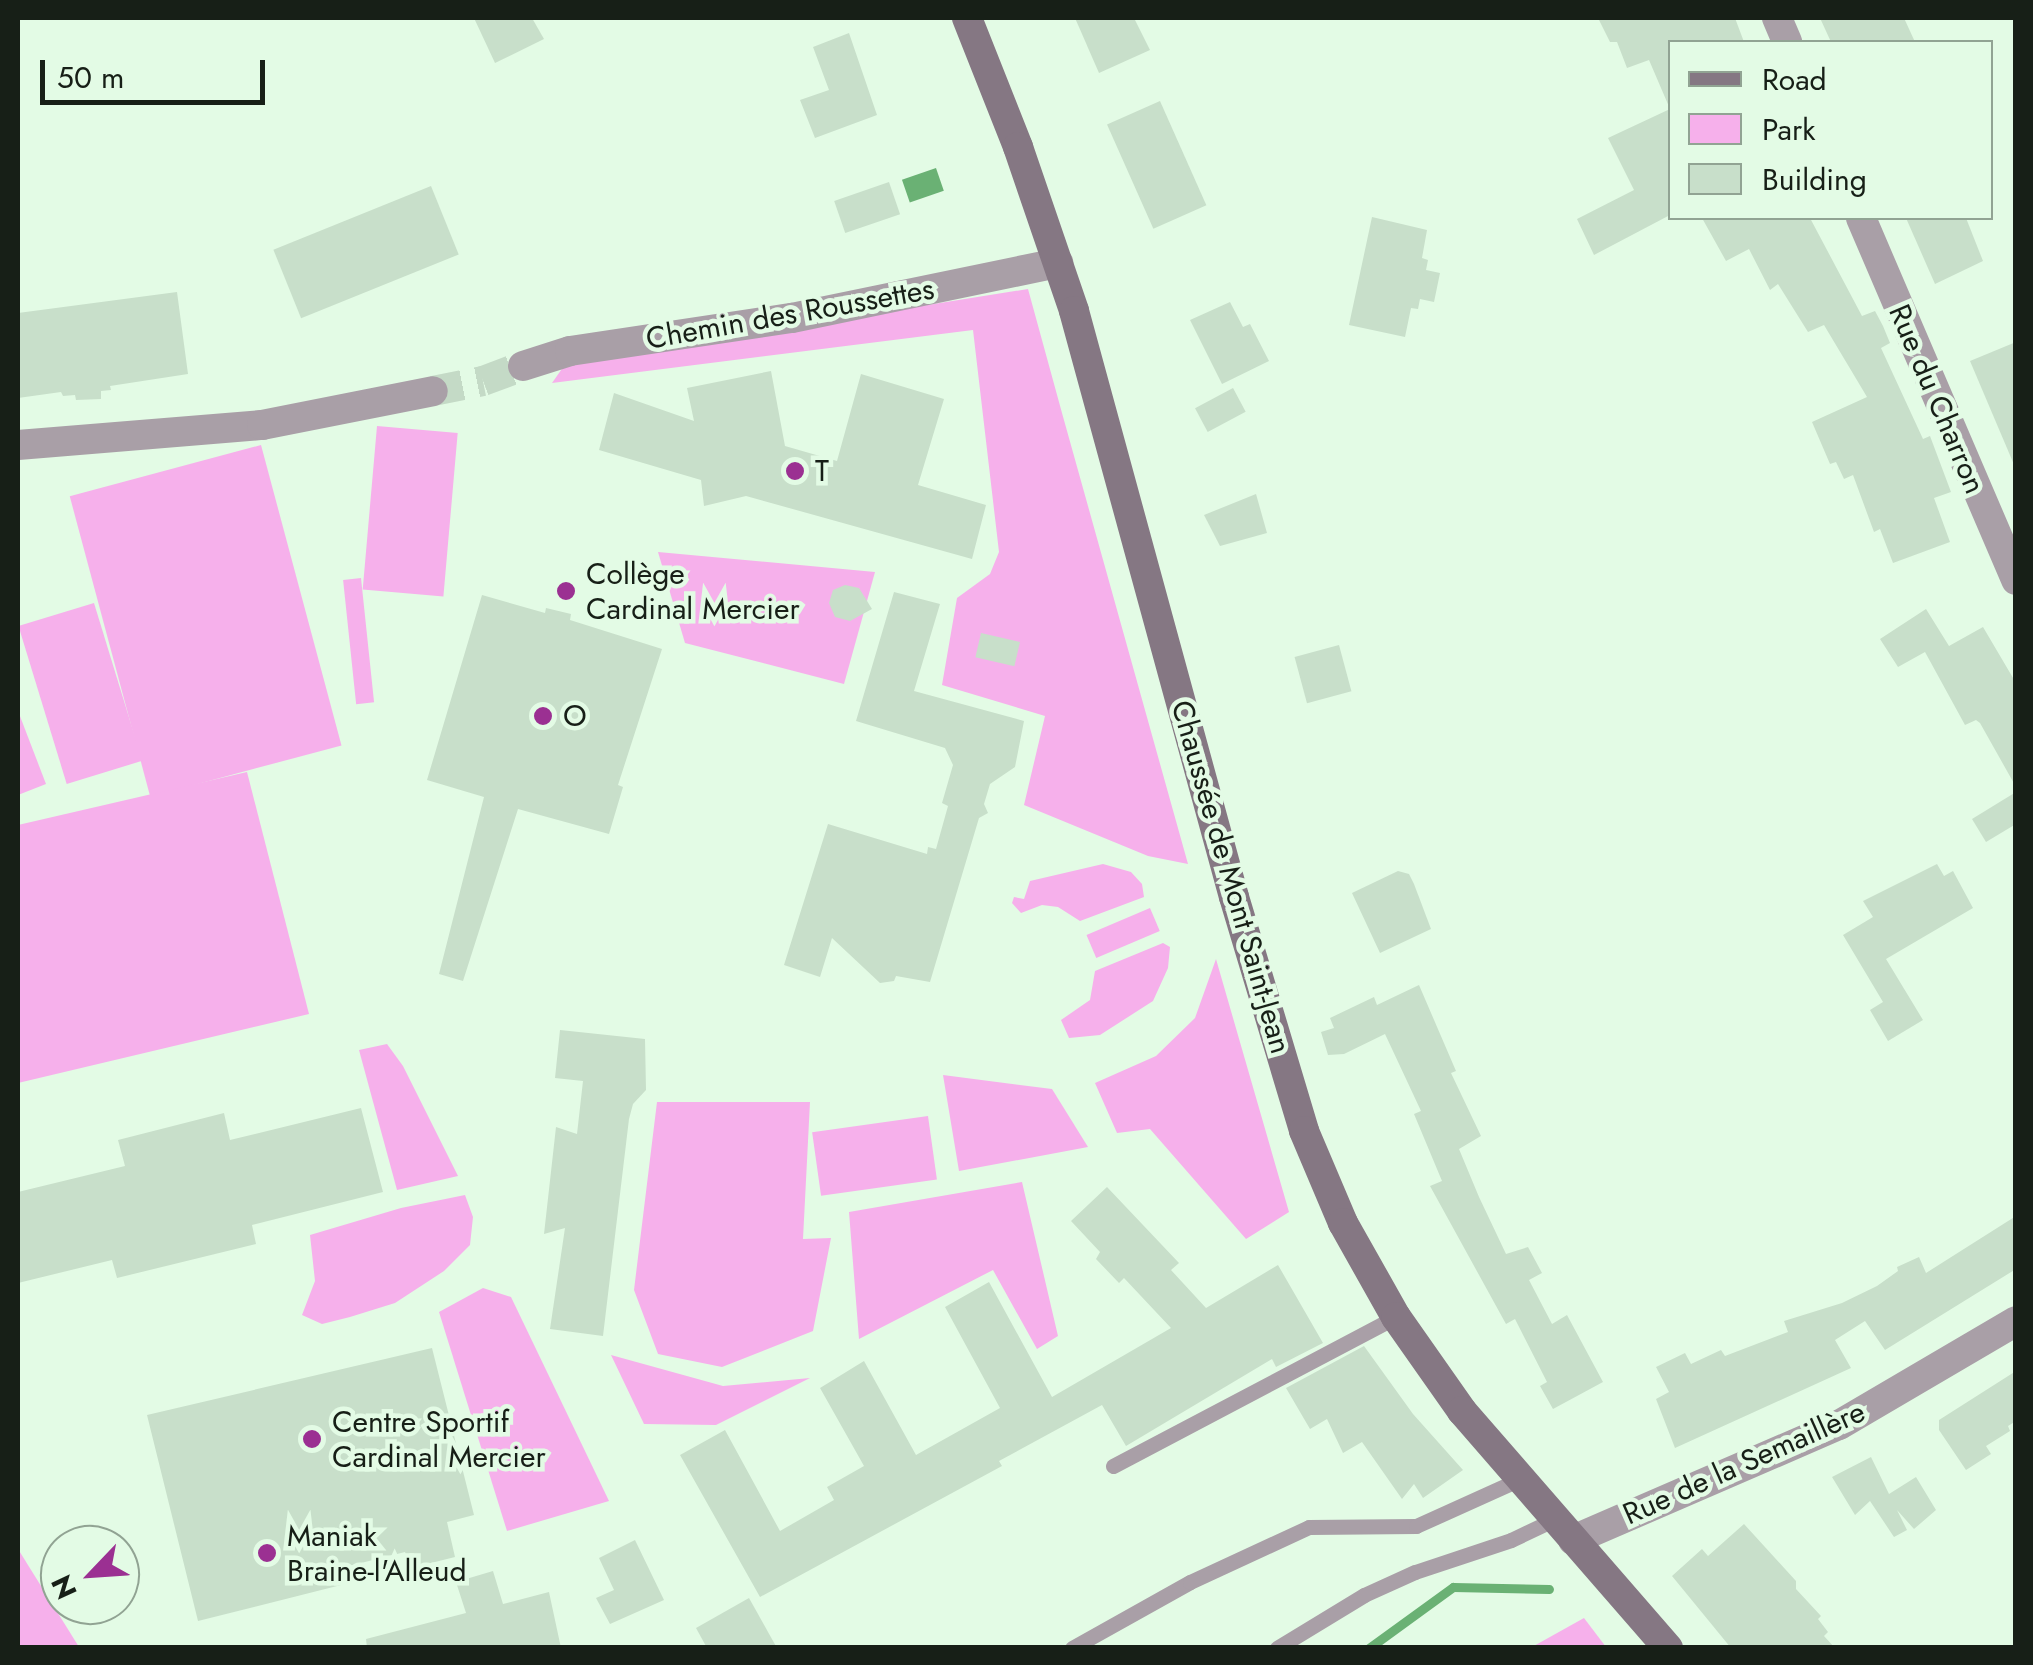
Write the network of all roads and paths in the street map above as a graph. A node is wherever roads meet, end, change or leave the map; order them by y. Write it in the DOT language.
graph roads {
  1 [pos="967,18"];
  2 [pos="1862,220"];
  3 [pos="1058,263"];
  4 [pos="523,366"];
  5 [pos="432,391"];
  6 [pos="18,444"];
  7 [pos="2007,539"];
  8 [pos="2016,580"];
  9 [pos="1396,1317"];
  10 [pos="2016,1322"];
  11 [pos="1113,1466"];
  12 [pos="1520,1479"];
  13 [pos="1564,1529"];
  14 [pos="1072,1648"];
  15 [pos="1277,1648"];
  16 [pos="1668,1648"];
  1 -- 3 [label="main road, Chaussée de Mont Saint-Jean"];
  2 -- 7 [label="street, Rue du Charron"];
  3 -- 4 [label="street, Chemin des Roussettes"];
  3 -- 9 [label="main road, Chaussée de Mont Saint-Jean"];
  5 -- 6 [label="street"];
  7 -- 8 [label="street, Rue du Charron"];
  9 -- 11 [label="lane"];
  9 -- 12 [label="main road, Chaussée de Mont Saint-Jean"];
  10 -- 13 [label="street, Rue de la Semaillère"];
  12 -- 13 [label="main road, Chaussée de Mont Saint-Jean"];
  12 -- 14 [label="lane"];
  13 -- 15 [label="lane"];
  13 -- 16 [label="main road, Chaussée de Mont Saint-Jean"];
}
